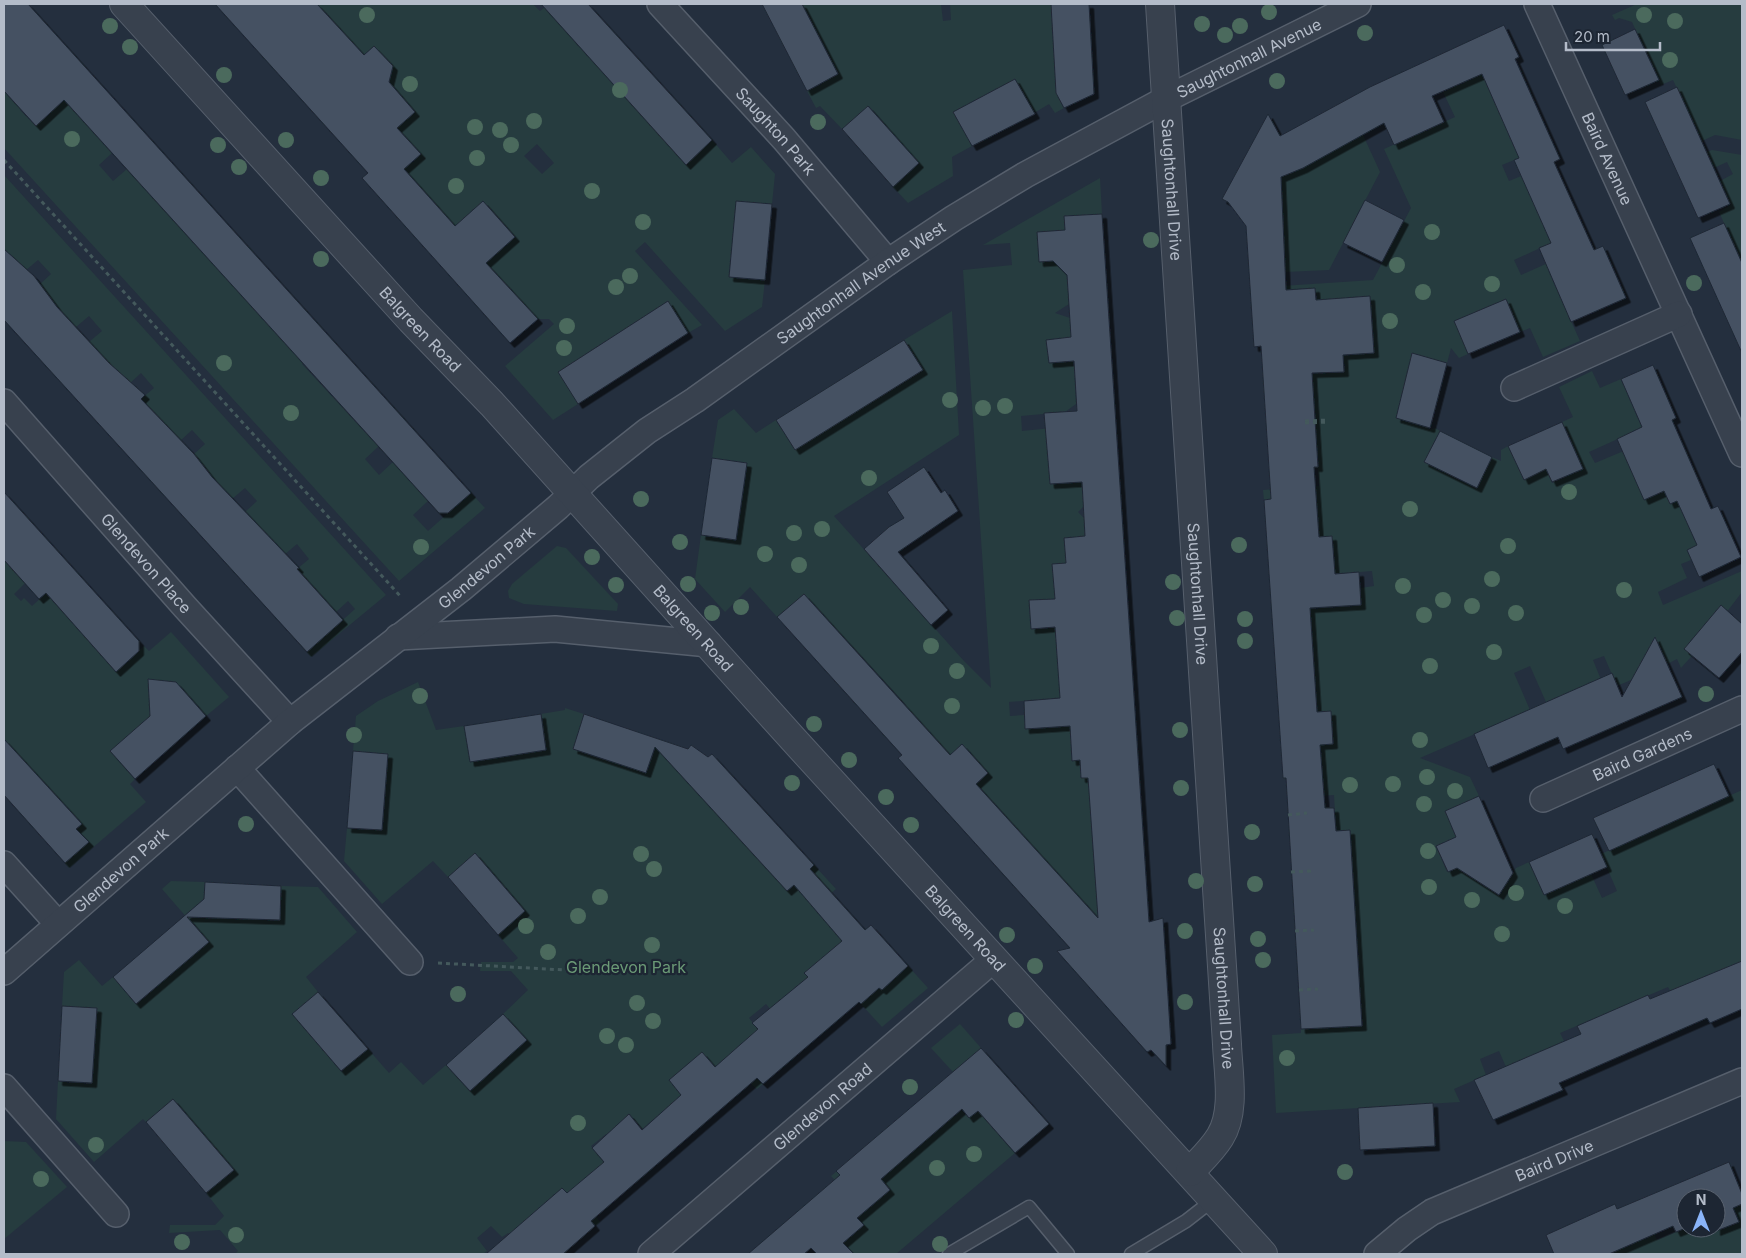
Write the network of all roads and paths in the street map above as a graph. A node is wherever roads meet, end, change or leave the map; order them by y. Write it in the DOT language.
graph roads {
  1 [pos="124,4"];
  2 [pos="660,4"];
  3 [pos="1160,4"];
  4 [pos="1358,4"];
  5 [pos="1537,4"];
  6 [pos="1166,98"];
  7 [pos="4,160"];
  8 [pos="888,262"];
  9 [pos="1679,314"];
  10 [pos="1514,388"];
  11 [pos="4,402"];
  12 [pos="1328,421"];
  13 [pos="1305,422"];
  14 [pos="1742,454"];
  15 [pos="572,494"];
  16 [pos="422,619"];
  17 [pos="398,637"];
  18 [pos="709,644"];
  19 [pos="1742,709"];
  20 [pos="290,722"];
  21 [pos="237,768"];
  22 [pos="1543,800"];
  23 [pos="1307,813"];
  24 [pos="1288,815"];
  25 [pos="4,864"];
  26 [pos="1312,871"];
  27 [pos="1291,872"];
  28 [pos="58,924"];
  29 [pos="1314,930"];
  30 [pos="1295,932"];
  31 [pos="994,959"];
  32 [pos="410,962"];
  33 [pos="4,972"];
  34 [pos="601,972"];
  35 [pos="1318,989"];
  36 [pos="1299,990"];
  37 [pos="1742,1080"];
  38 [pos="4,1087"];
  39 [pos="1190,1172"];
  40 [pos="1213,1200"];
  41 [pos="116,1214"];
  42 [pos="651,1254"];
  43 [pos="949,1254"];
  44 [pos="1068,1254"];
  45 [pos="1131,1254"];
  46 [pos="1263,1254"];
  47 [pos="1377,1254"];
  1 -- 15 [label="street, Balgreen Road"];
  2 -- 8 [label="street, Saughton Park"];
  3 -- 6 [label="street, Saughtonhall Drive"];
  4 -- 6 [label="street, Saughtonhall Avenue"];
  5 -- 9 [label="street, Baird Avenue"];
  6 -- 8 [label="street, Saughtonhall Avenue West"];
  6 -- 39 [label="street, Saughtonhall Drive"];
  7 -- 16 [label="path"];
  8 -- 15 [label="street, Saughtonhall Avenue West"];
  9 -- 10 [label="street"];
  9 -- 14 [label="street, Baird Avenue"];
  11 -- 20 [label="street, Glendevon Place"];
  12 -- 13 [label="path"];
  15 -- 16 [label="street, Glendevon Park"];
  15 -- 18 [label="street, Balgreen Road"];
  16 -- 17 [label="street, Glendevon Park"];
  17 -- 18 [label="street, Glendevon Park"];
  17 -- 20 [label="street, Glendevon Park"];
  18 -- 31 [label="street, Balgreen Road"];
  19 -- 22 [label="street, Baird Gardens"];
  20 -- 21 [label="street, Glendevon Park"];
  21 -- 28 [label="street, Glendevon Park"];
  21 -- 32 [label="street"];
  23 -- 24 [label="path"];
  25 -- 28 [label="street"];
  26 -- 27 [label="path"];
  28 -- 33 [label="street, Glendevon Park"];
  29 -- 30 [label="path"];
  31 -- 39 [label="street, Balgreen Road"];
  31 -- 42 [label="street, Glendevon Road"];
  32 -- 34 [label="path"];
  35 -- 36 [label="path"];
  37 -- 47 [label="street, Baird Drive"];
  38 -- 41 [label="street"];
  39 -- 40 [label="street, Balgreen Road"];
  40 -- 45 [label="lane"];
  40 -- 46 [label="street, Balgreen Road"];
  43 -- 44 [label="lane"];
}
